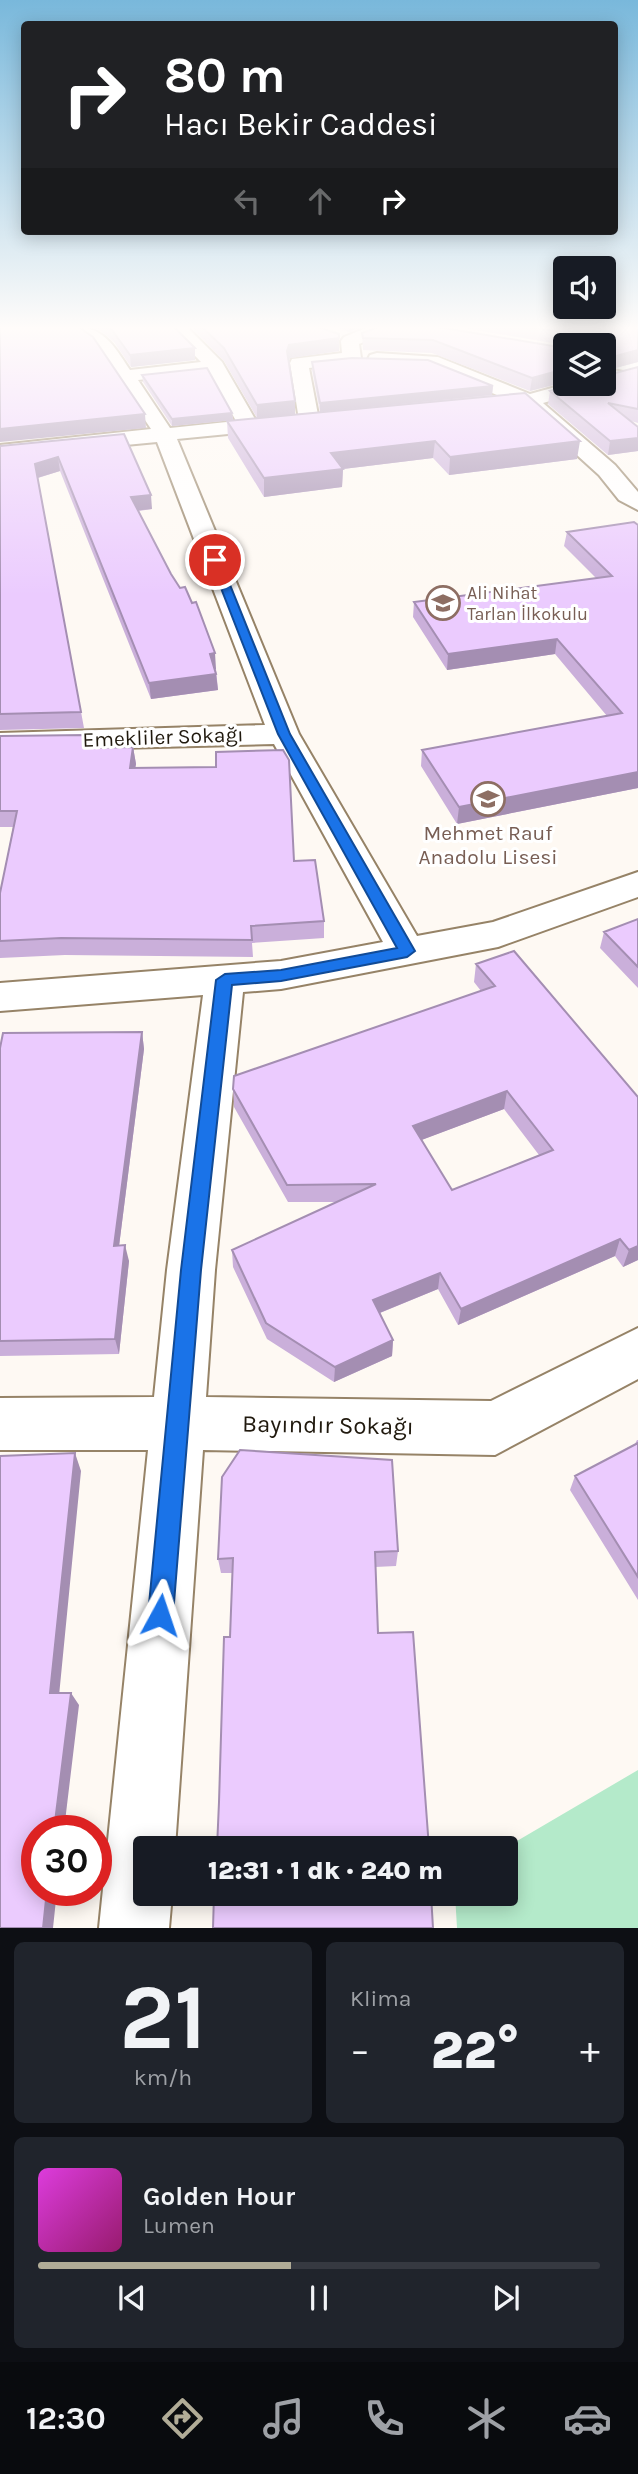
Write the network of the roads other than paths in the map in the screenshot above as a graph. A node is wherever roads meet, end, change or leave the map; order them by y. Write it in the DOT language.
graph roads {
  1 [pos="152,416"];
  2 [pos="243,416"];
  3 [pos="308,416"];
  4 [pos="548,416"];
  5 [pos="335,418"];
  6 [pos="309,420"];
  7 [pos="249,426"];
  8 [pos="165,435"];
  9 [pos="0,451"];
  10 [pos="638,503"];
  11 [pos="284,734"];
  12 [pos="0,742"];
  13 [pos="638,884"];
  14 [pos="407,951"];
  15 [pos="225,980"];
  16 [pos="0,997"];
  17 [pos="638,1352"];
  18 [pos="177,1423"];
  19 [pos="0,1424"];
  20 [pos="134,1928"];
  1 -- 8 [label="street"];
  2 -- 7 [label="street"];
  3 -- 6 [label="street"];
  4 -- 10 [label="street"];
  5 -- 6 [label="street"];
  6 -- 7 [label="street"];
  7 -- 8 [label="street"];
  8 -- 9 [label="street"];
  8 -- 11 [label="street"];
  11 -- 12 [label="street, Emekliler Sokağı"];
  11 -- 14 [label="street"];
  13 -- 14 [label="street"];
  14 -- 15 [label="street"];
  15 -- 16 [label="street"];
  15 -- 18 [label="street"];
  17 -- 18 [label="street, Bayındır Sokağı"];
  18 -- 19 [label="street, Bayındır Sokağı"];
  18 -- 20 [label="street"];
}
